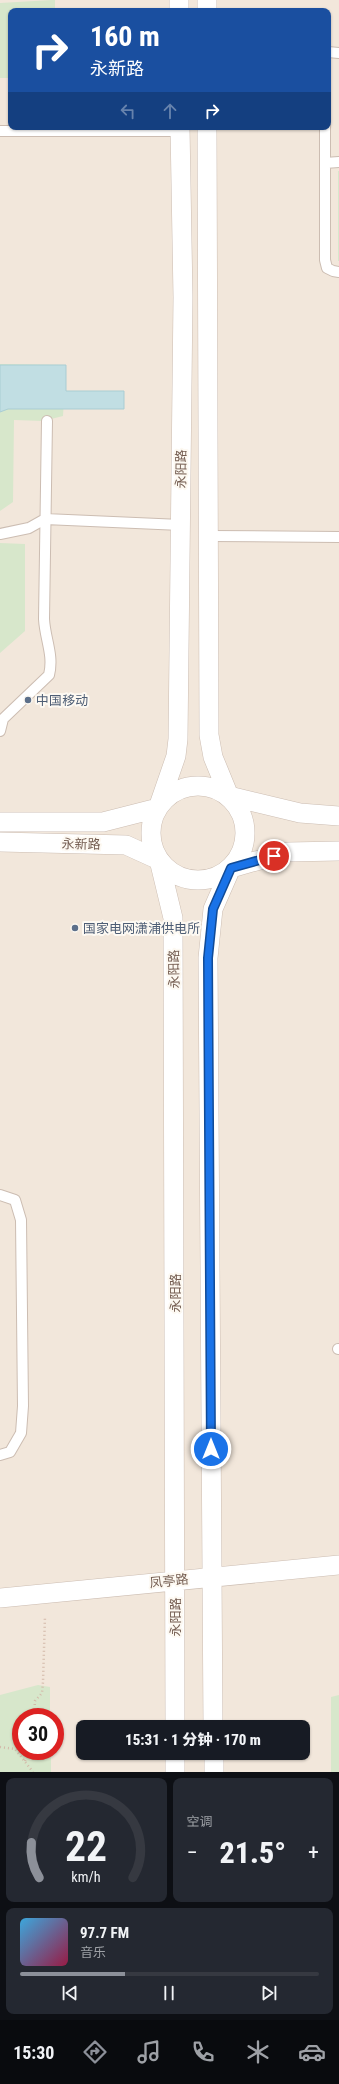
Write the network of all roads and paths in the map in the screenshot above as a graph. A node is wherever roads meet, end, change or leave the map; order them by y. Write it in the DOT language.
graph roads {
  1 [pos="90,130"];
  2 [pos="180,130"];
  3 [pos="207,130"];
  4 [pos="325,130"];
  5 [pos="0,131"];
  6 [pos="339,162"];
  7 [pos="325,163"];
  8 [pos="339,272"];
  9 [pos="47,422"];
  10 [pos="45,519"];
  11 [pos="181,525"];
  12 [pos="0,534"];
  13 [pos="208,536"];
  14 [pos="339,537"];
  15 [pos="0,731"];
  16 [pos="229,796"];
  17 [pos="158,808"];
  18 [pos="339,816"];
  19 [pos="0,822"];
  20 [pos="0,842"];
  21 [pos="339,851"];
  22 [pos="159,860"];
  23 [pos="231,868"];
  24 [pos="0,1194"];
  25 [pos="0,1455"];
  26 [pos="339,1565"];
  27 [pos="212,1576"];
  28 [pos="175,1580"];
  29 [pos="43,1594"];
  30 [pos="0,1598"];
  31 [pos="35,1708"];
  32 [pos="175,1720"];
  33 [pos="213,1720"];
  34 [pos="0,1747"];
  35 [pos="175,1760"];
  36 [pos="214,1760"];
  37 [pos="25,1762"];
  38 [pos="33,1772"];
  39 [pos="175,1772"];
  40 [pos="214,1772"];
  1 -- 5 [label="lane"];
  2 -- 11 [label="street, 永阳路"];
  3 -- 13 [label="street, 永阳路"];
  4 -- 7 [label="lane"];
  6 -- 7 [label="lane"];
  7 -- 8 [label="lane"];
  9 -- 10 [label="lane"];
  10 -- 11 [label="lane"];
  10 -- 12 [label="lane"];
  10 -- 15 [label="lane"];
  11 -- 17 [label="street, 永阳路"];
  13 -- 14 [label="lane"];
  13 -- 16 [label="street, 永阳路"];
  16 -- 17 [label="street"];
  16 -- 18 [label="street"];
  16 -- 23 [label="street"];
  17 -- 19 [label="street, 永新路"];
  17 -- 22 [label="street"];
  20 -- 22 [label="street, 永新路"];
  21 -- 23 [label="street"];
  22 -- 23 [label="street"];
  22 -- 28 [label="street, 永阳路"];
  23 -- 27 [label="street"];
  24 -- 25 [label="lane"];
  26 -- 27 [label="street, 凤亭路"];
  27 -- 28 [label="street, 凤亭路"];
  27 -- 33 [label="street"];
  28 -- 29 [label="street, 凤亭路"];
  28 -- 32 [label="street, 永阳路"];
  29 -- 30 [label="street, 凤亭路"];
  29 -- 31 [label="path"];
  34 -- 37 [label="path"];
  35 -- 39 [label="street"];
  36 -- 40 [label="street"];
  37 -- 38 [label="path"];
}
